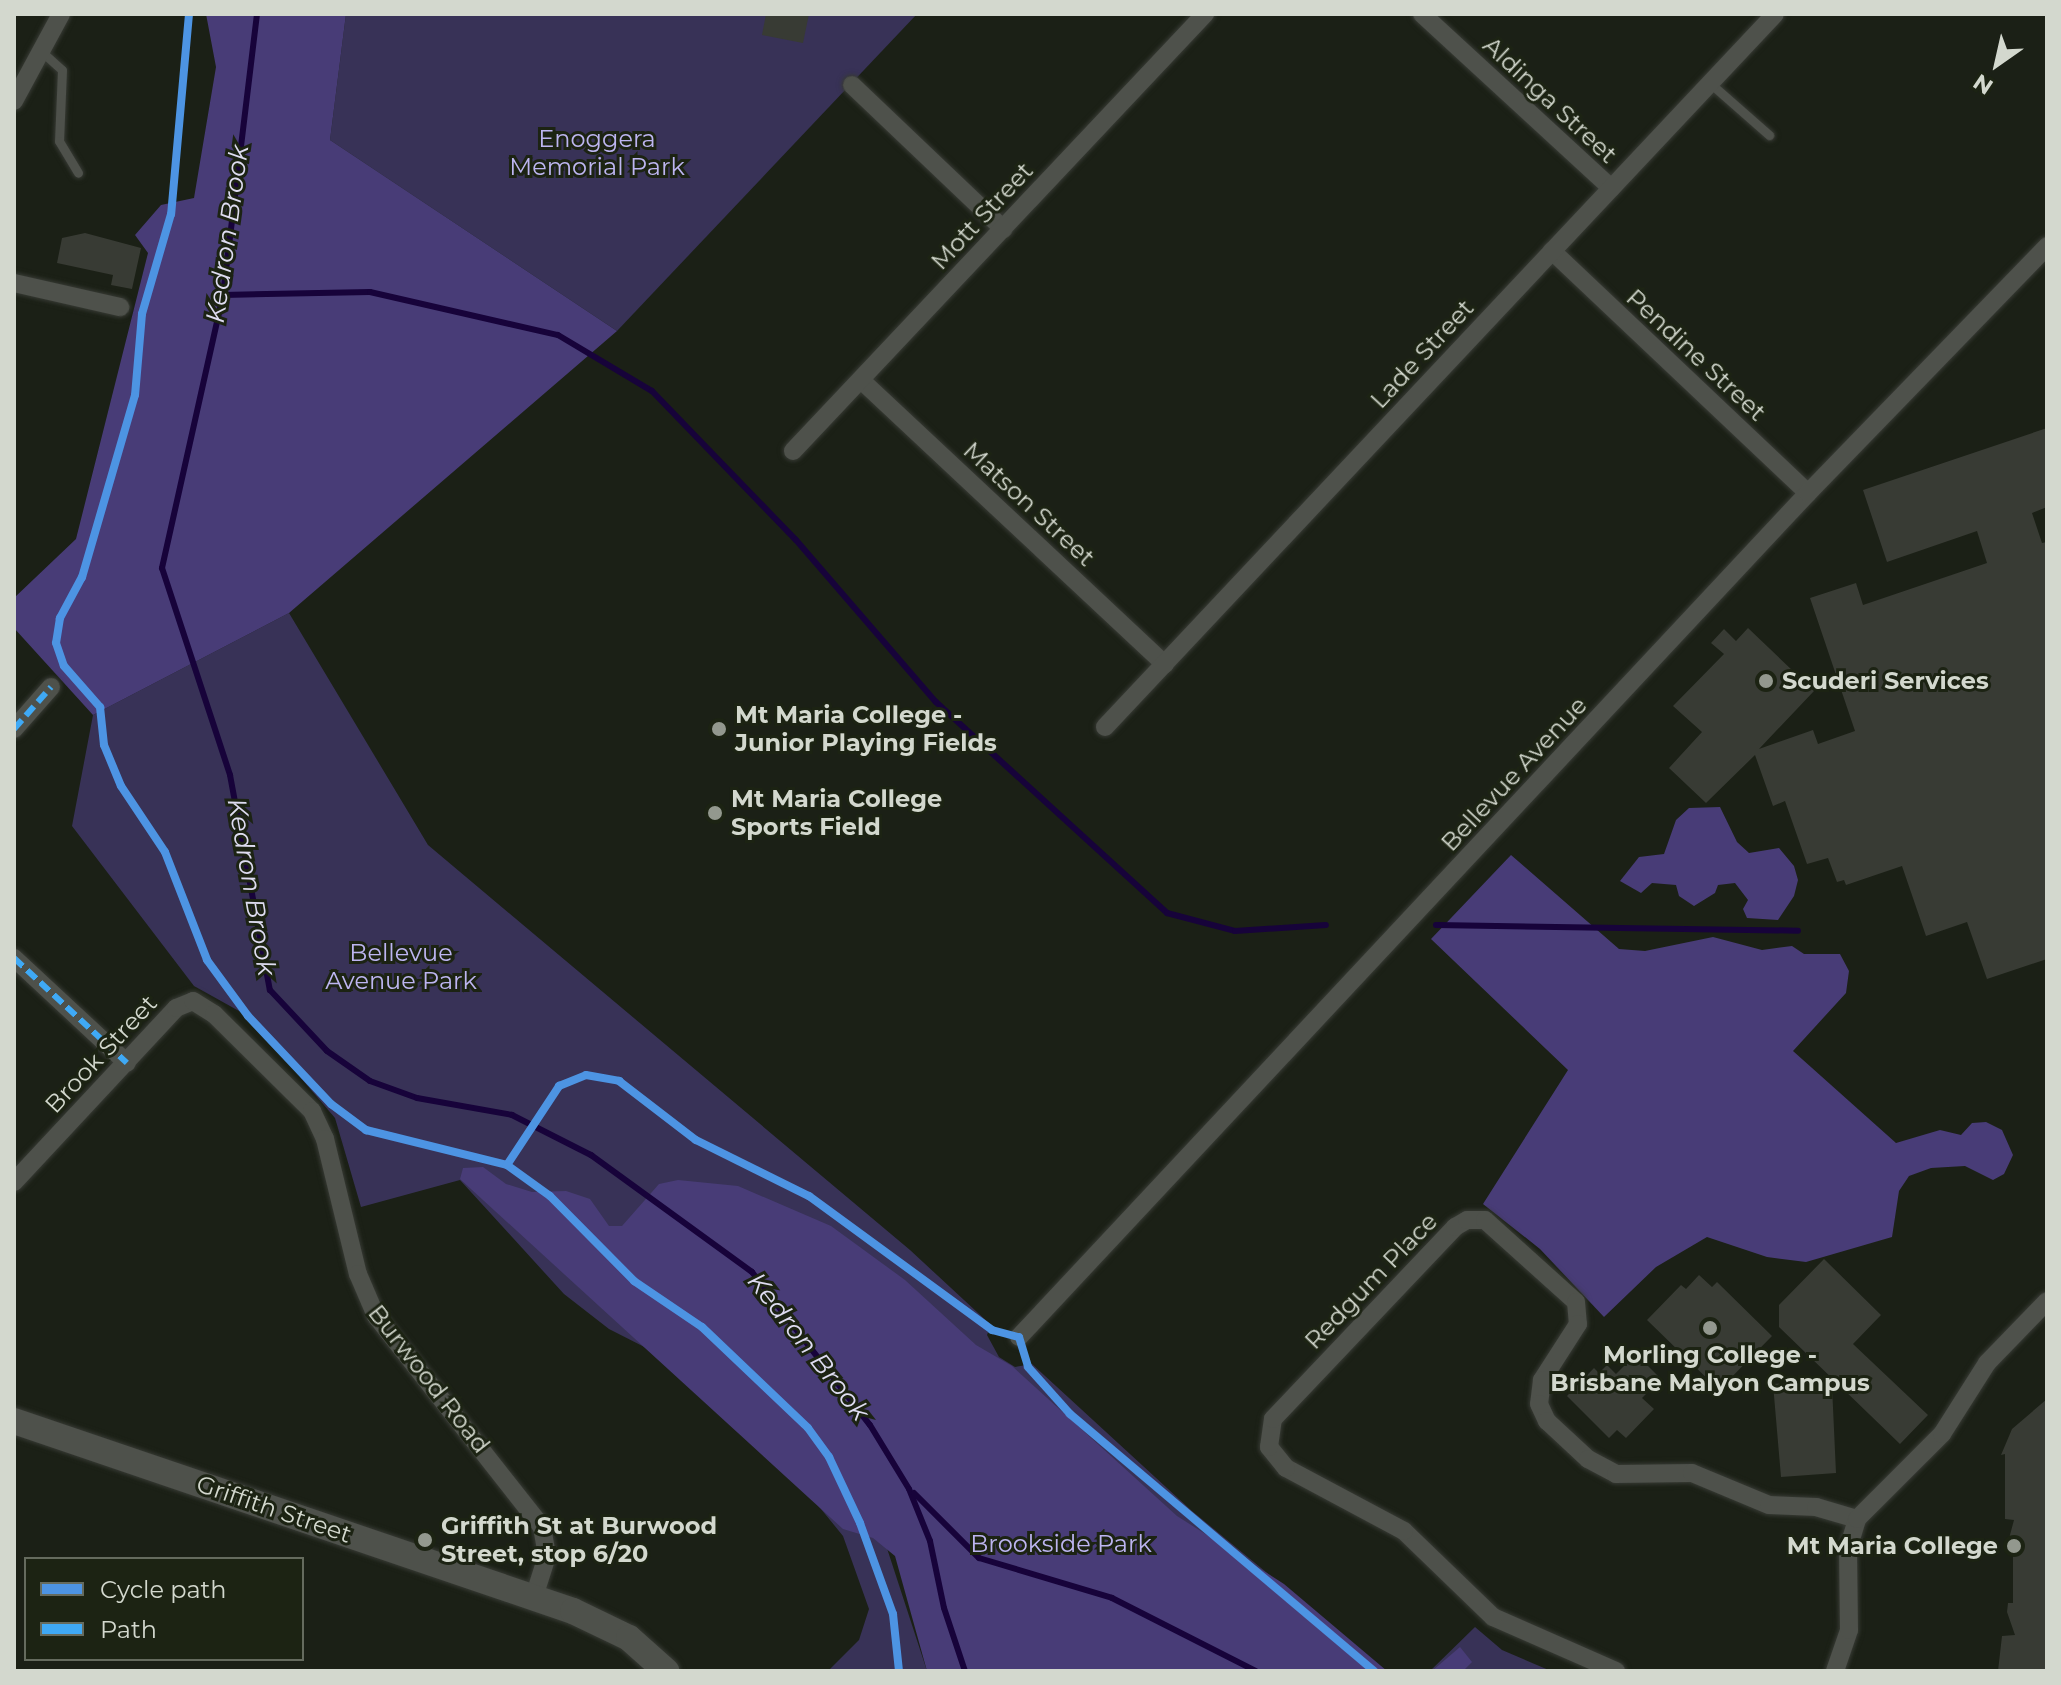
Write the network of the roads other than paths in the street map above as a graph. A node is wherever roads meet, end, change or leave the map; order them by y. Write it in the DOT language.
graph roads {
  1 [pos="61,14"];
  2 [pos="1205,14"];
  3 [pos="1422,14"];
  4 [pos="1775,14"];
  5 [pos="41,51"];
  6 [pos="1710,83"];
  7 [pos="852,85"];
  8 [pos="14,101"];
  9 [pos="1769,135"];
  10 [pos="78,173"];
  11 [pos="1611,188"];
  12 [pos="1003,229"];
  13 [pos="2047,246"];
  14 [pos="1552,251"];
  15 [pos="14,283"];
  16 [pos="120,307"];
  17 [pos="861,380"];
  18 [pos="793,451"];
  19 [pos="1808,493"];
  20 [pos="1165,664"];
  21 [pos="51,687"];
  22 [pos="1105,727"];
  23 [pos="14,729"];
  24 [pos="14,958"];
  25 [pos="193,1001"];
  26 [pos="127,1063"];
  27 [pos="14,1182"];
  28 [pos="2047,1301"];
  29 [pos="1019,1337"];
  30 [pos="14,1421"];
  31 [pos="1857,1519"];
  32 [pos="534,1597"];
  33 [pos="666,1671"];
  34 [pos="1616,1671"];
  35 [pos="1835,1671"];
  1 -- 5 [label="street"];
  2 -- 12 [label="street, Mott Street"];
  3 -- 11 [label="street, Aldinga Street"];
  4 -- 6 [label="street, Lade Street"];
  5 -- 8 [label="street"];
  5 -- 10 [label="lane"];
  6 -- 9 [label="lane"];
  6 -- 11 [label="street, Lade Street"];
  7 -- 12 [label="street"];
  11 -- 14 [label="street, Lade Street"];
  12 -- 17 [label="street, Mott Street"];
  13 -- 19 [label="street, Bellevue Avenue"];
  14 -- 19 [label="street, Pendine Street"];
  14 -- 20 [label="street, Lade Street"];
  15 -- 16 [label="street"];
  17 -- 18 [label="street, Mott Street"];
  17 -- 20 [label="street, Matson Street"];
  19 -- 29 [label="street, Bellevue Avenue"];
  20 -- 22 [label="street, Lade Street"];
  21 -- 23 [label="street"];
  24 -- 26 [label="street"];
  25 -- 26 [label="street, Brook Street"];
  25 -- 32 [label="street, Burwood Road"];
  26 -- 27 [label="street, Brook Street"];
  28 -- 31 [label="street"];
  30 -- 32 [label="street, Griffith Street"];
  31 -- 34 [label="street, Redgum Place"];
  31 -- 35 [label="street"];
  32 -- 33 [label="street"];
}
